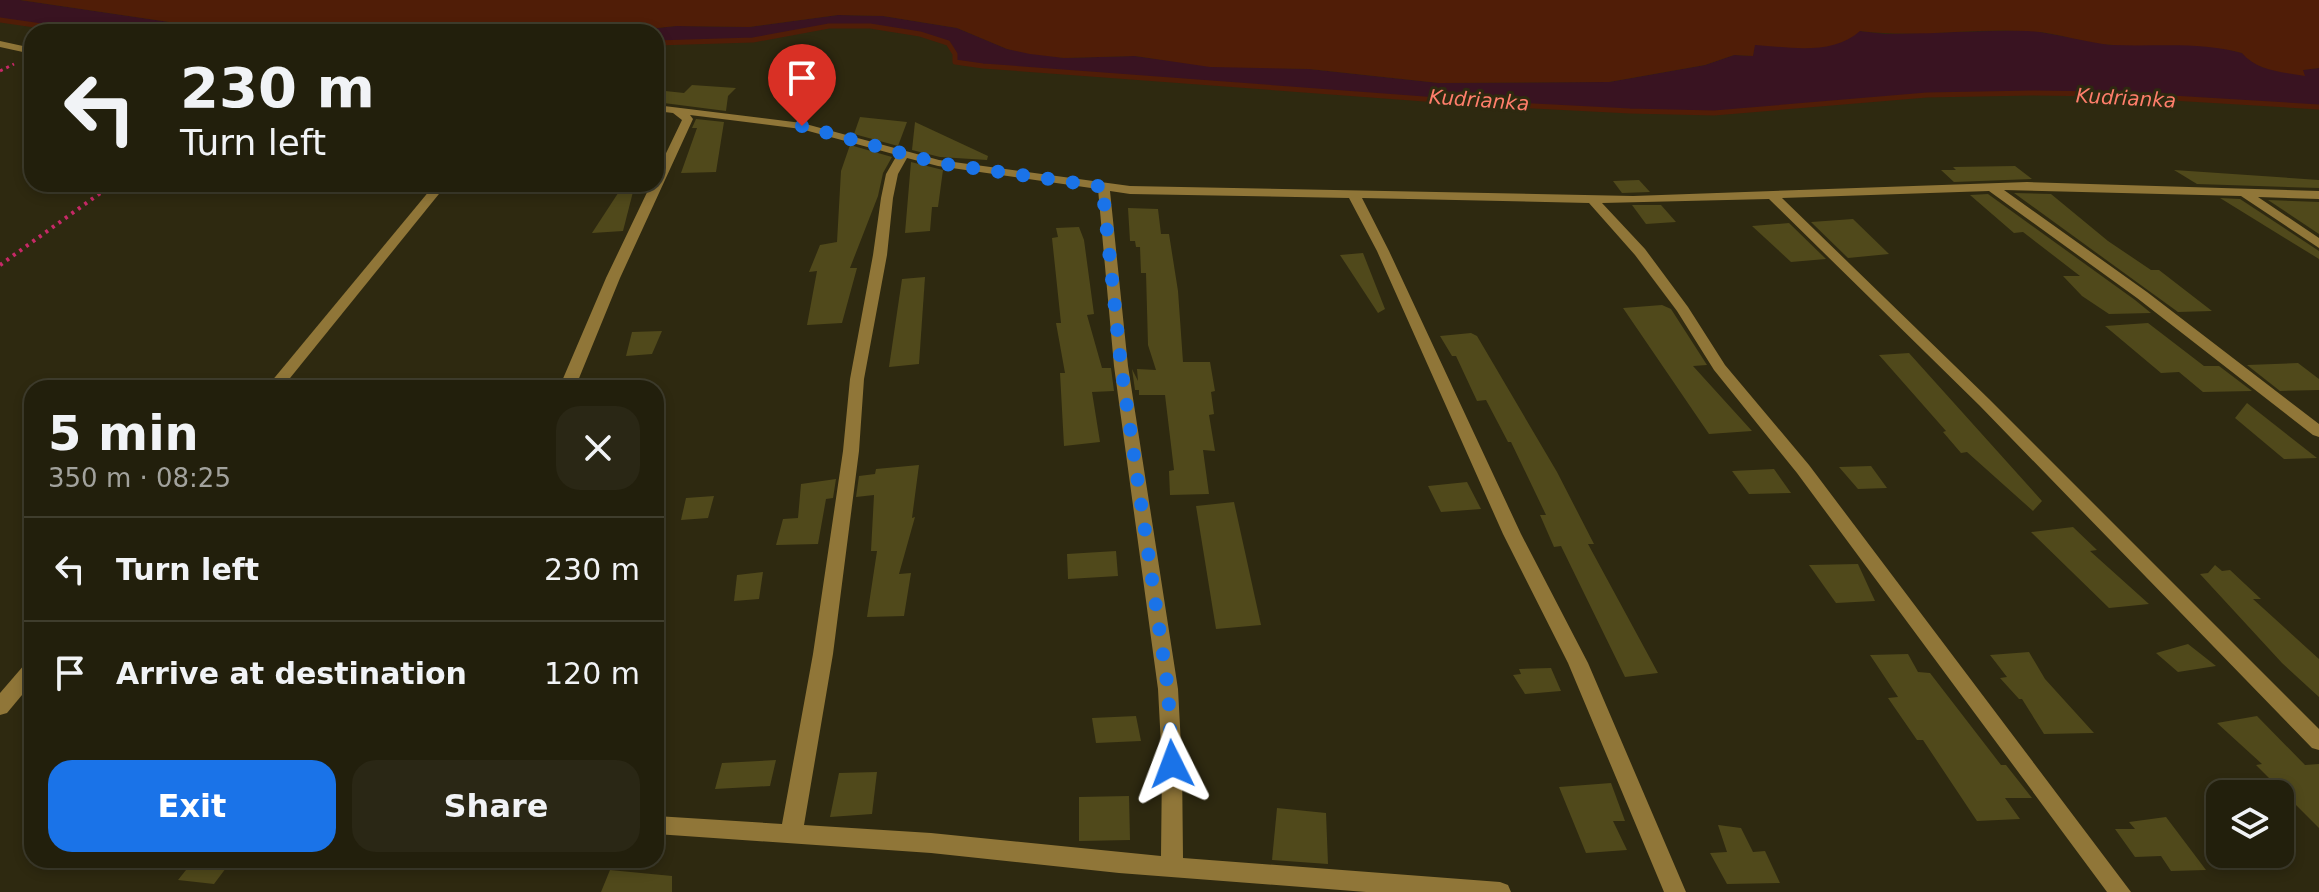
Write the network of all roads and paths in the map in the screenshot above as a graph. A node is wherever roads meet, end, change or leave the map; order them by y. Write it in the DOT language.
graph roads {
  1 [pos="0,44"];
  2 [pos="24,49"];
  3 [pos="664,109"];
  4 [pos="676,110"];
  5 [pos="903,155"];
  6 [pos="664,166"];
  7 [pos="1105,187"];
  8 [pos="1993,188"];
  9 [pos="102,192"];
  10 [pos="434,192"];
  11 [pos="652,192"];
  12 [pos="2243,192"];
  13 [pos="1354,195"];
  14 [pos="1772,195"];
  15 [pos="2319,195"];
  16 [pos="1592,199"];
  17 [pos="2319,244"];
  18 [pos="0,265"];
  19 [pos="281,380"];
  20 [pos="570,380"];
  21 [pos="2319,432"];
  22 [pos="24,678"];
  23 [pos="0,707"];
  24 [pos="2319,742"];
  25 [pos="664,826"];
  26 [pos="791,835"];
  27 [pos="1172,866"];
  28 [pos="1500,892"];
  29 [pos="1675,892"];
  30 [pos="2120,892"];
  1 -- 2 [label="street"];
  3 -- 4 [label="street"];
  4 -- 5 [label="street"];
  4 -- 6 [label="street"];
  5 -- 7 [label="street"];
  5 -- 26 [label="street"];
  7 -- 13 [label="street"];
  7 -- 27 [label="street"];
  8 -- 12 [label="street"];
  8 -- 14 [label="street"];
  8 -- 21 [label="street"];
  9 -- 18 [label="path"];
  10 -- 19 [label="street"];
  11 -- 20 [label="street"];
  12 -- 15 [label="street"];
  12 -- 17 [label="street"];
  13 -- 16 [label="street"];
  13 -- 29 [label="street"];
  14 -- 16 [label="street"];
  14 -- 24 [label="street"];
  16 -- 30 [label="street"];
  22 -- 23 [label="street"];
  25 -- 26 [label="street"];
  26 -- 27 [label="street"];
  27 -- 28 [label="street"];
}
